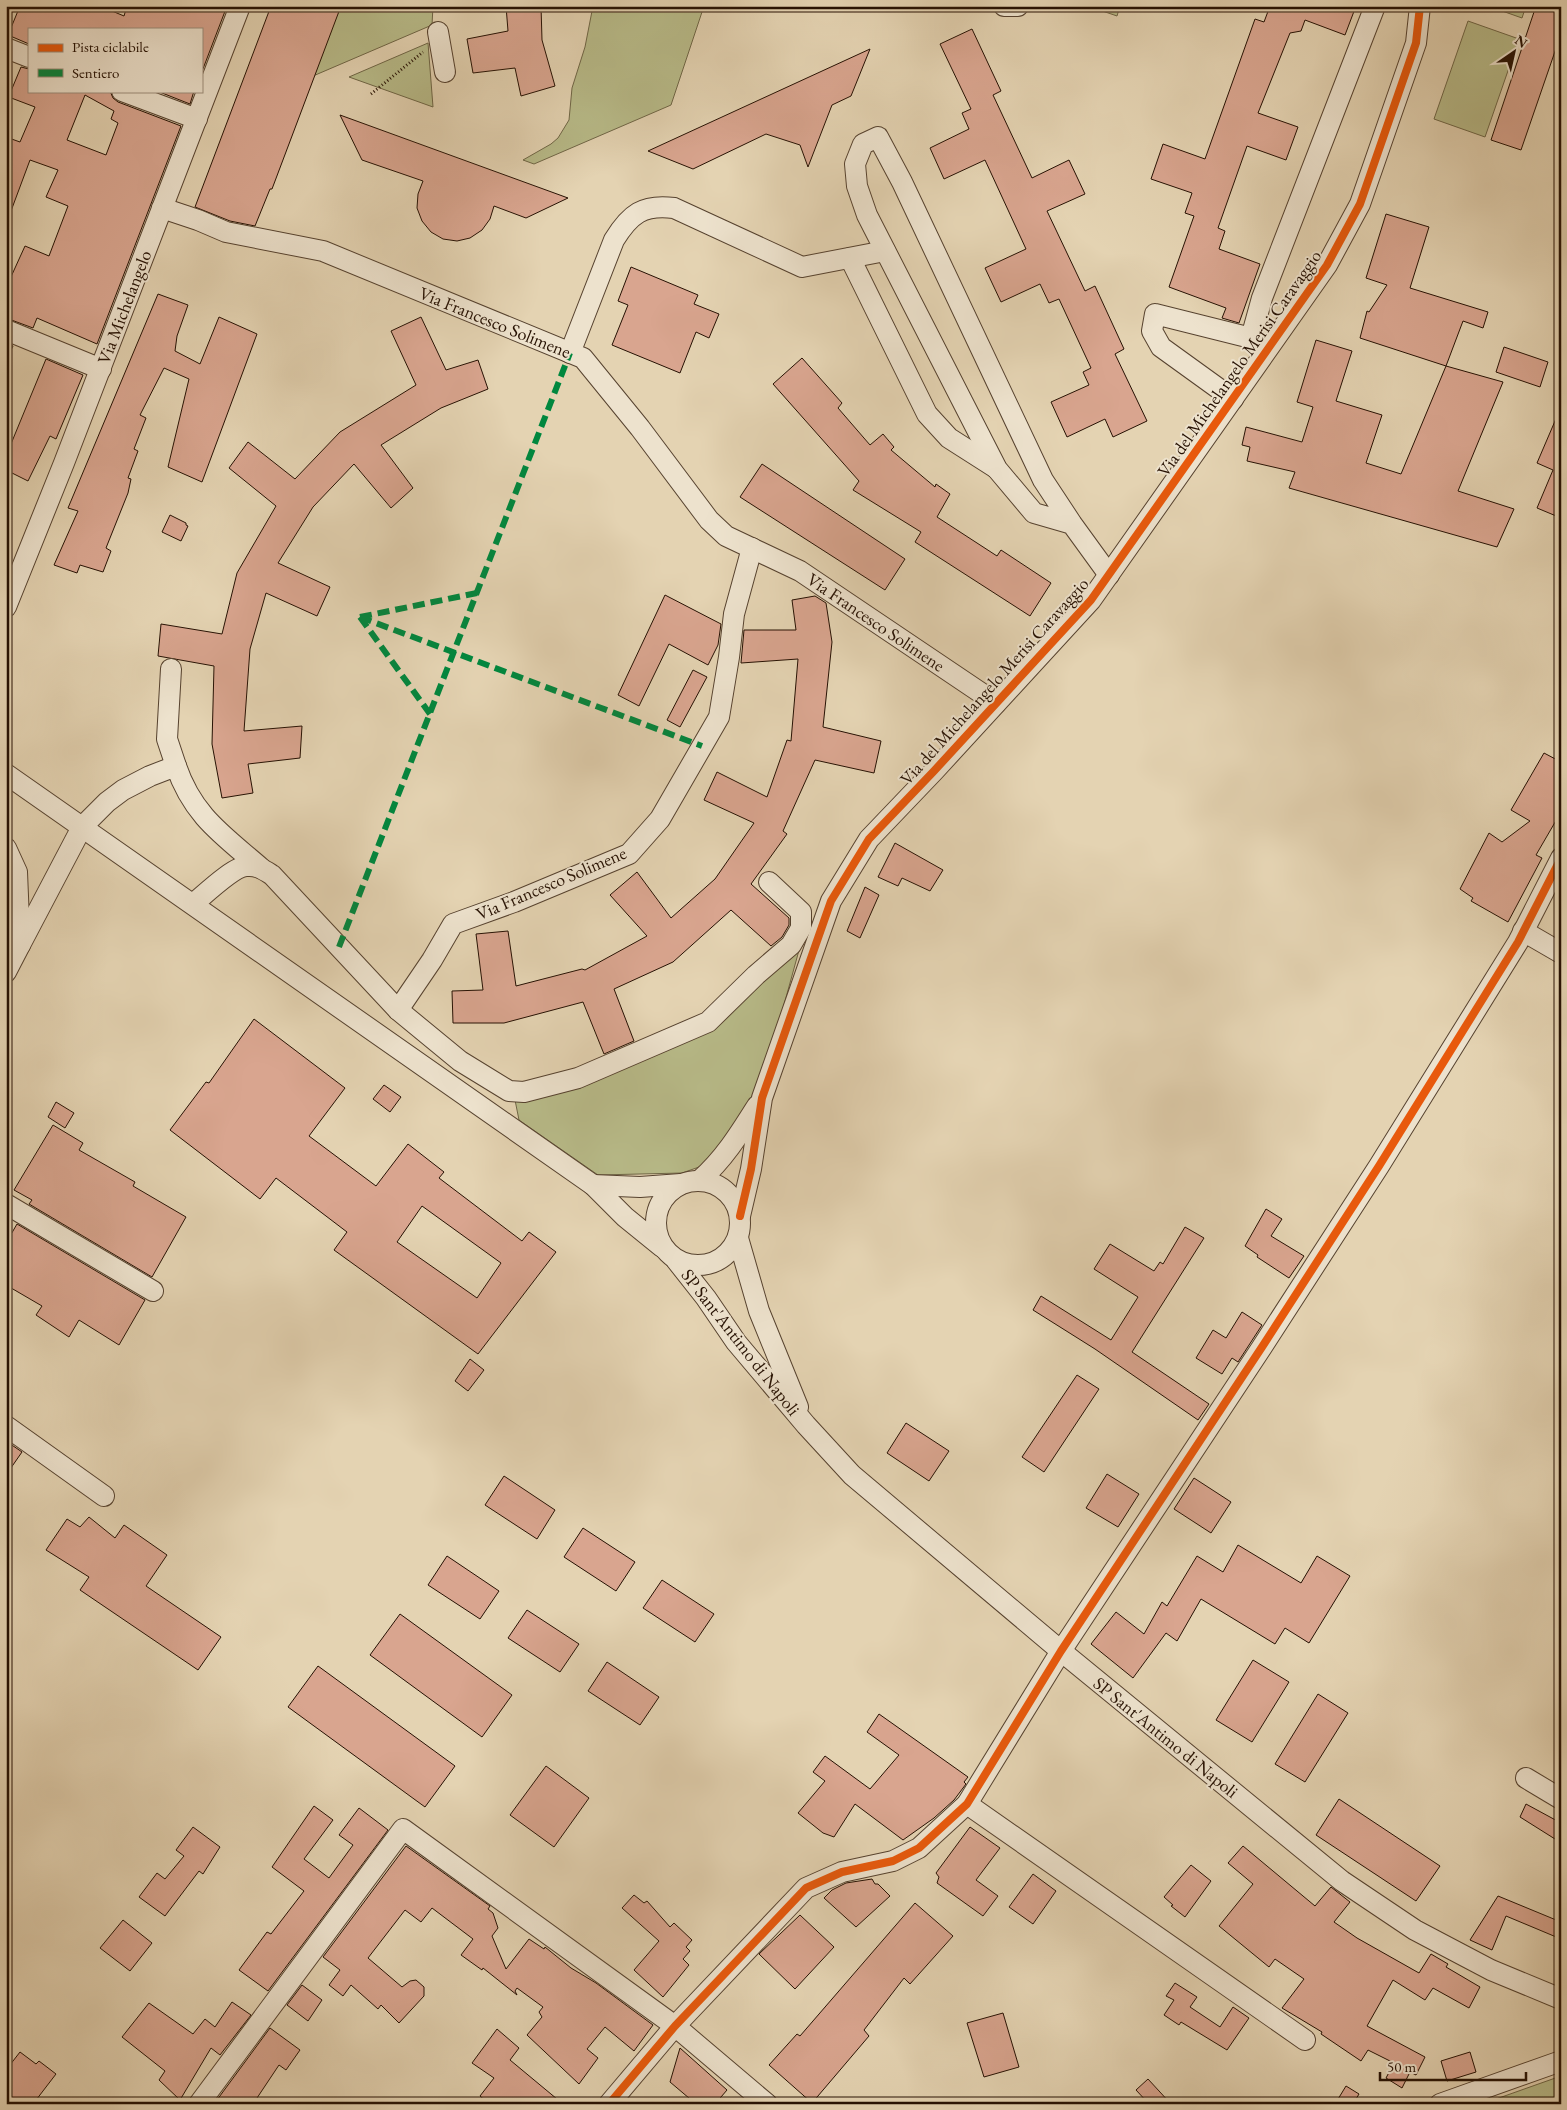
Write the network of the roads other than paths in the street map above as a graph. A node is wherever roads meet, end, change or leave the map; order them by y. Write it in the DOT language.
graph roads {
  1 [pos="240,6"];
  2 [pos="1004,6"];
  3 [pos="1018,6"];
  4 [pos="1374,6"];
  5 [pos="1420,6"];
  6 [pos="438,35"];
  7 [pos="6,48"];
  8 [pos="28,57"];
  9 [pos="445,72"];
  10 [pos="125,92"];
  11 [pos="197,119"];
  12 [pos="162,208"];
  13 [pos="885,250"];
  14 [pos="850,258"];
  15 [pos="6,330"];
  16 [pos="1251,338"];
  17 [pos="570,353"];
  18 [pos="1262,358"];
  19 [pos="101,369"];
  20 [pos="1233,399"];
  21 [pos="997,469"];
  22 [pos="1072,524"];
  23 [pos="752,548"];
  24 [pos="1109,575"];
  25 [pos="6,607"];
  26 [pos="171,669"];
  27 [pos="996,703"];
  28 [pos="176,766"];
  29 [pos="6,774"];
  30 [pos="82,827"];
  31 [pos="6,848"];
  32 [pos="1561,858"];
  33 [pos="261,868"];
  34 [pos="769,882"];
  35 [pos="193,904"];
  36 [pos="1523,931"];
  37 [pos="20,945"];
  38 [pos="1561,953"];
  39 [pos="6,972"];
  40 [pos="398,1010"];
  41 [pos="762,1098"];
  42 [pos="691,1182"];
  43 [pos="593,1185"];
  44 [pos="6,1204"];
  45 [pos="740,1216"];
  46 [pos="738,1238"];
  47 [pos="669,1253"];
  48 [pos="153,1291"];
  49 [pos="806,1425"];
  50 [pos="6,1426"];
  51 [pos="104,1496"];
  52 [pos="1060,1651"];
  53 [pos="1526,1778"];
  54 [pos="1561,1799"];
  55 [pos="967,1804"];
  56 [pos="1561,1999"];
  57 [pos="676,2026"];
  58 [pos="1305,2040"];
  59 [pos="1561,2062"];
  60 [pos="198,2104"];
  61 [pos="609,2104"];
  62 [pos="767,2104"];
  63 [pos="1440,2104"];
  1 -- 11 [label="street, Via Michelangelo"];
  2 -- 3 [label="street"];
  4 -- 16 [label="street"];
  5 -- 18 [label="street, Via del Michelangelo Merisi Caravaggio"];
  6 -- 9 [label="street"];
  7 -- 8 [label="street"];
  10 -- 11 [label="street"];
  11 -- 12 [label="street, Via Michelangelo"];
  12 -- 17 [label="street, Via Francesco Solimene"];
  12 -- 19 [label="street, Via Michelangelo"];
  13 -- 14 [label="street"];
  13 -- 21 [label="street"];
  13 -- 22 [label="street"];
  14 -- 17 [label="street"];
  14 -- 21 [label="street"];
  15 -- 19 [label="street"];
  16 -- 18 [label="street"];
  16 -- 20 [label="street"];
  17 -- 23 [label="street, Via Francesco Solimene"];
  18 -- 20 [label="street, Via del Michelangelo Merisi Caravaggio"];
  19 -- 25 [label="street, Via Michelangelo"];
  20 -- 24 [label="street, Via del Michelangelo Merisi Caravaggio"];
  21 -- 22 [label="street"];
  22 -- 24 [label="street"];
  23 -- 27 [label="street, Via Francesco Solimene"];
  23 -- 40 [label="street, Via Francesco Solimene"];
  24 -- 27 [label="street, Via del Michelangelo Merisi Caravaggio"];
  26 -- 28 [label="street"];
  27 -- 41 [label="street, Via del Michelangelo Merisi Caravaggio"];
  28 -- 30 [label="street"];
  28 -- 33 [label="street"];
  29 -- 30 [label="street"];
  30 -- 35 [label="street"];
  30 -- 37 [label="street"];
  31 -- 37 [label="street"];
  32 -- 36 [label="street"];
  33 -- 35 [label="street"];
  33 -- 40 [label="street"];
  34 -- 40 [label="street"];
  35 -- 43 [label="street"];
  36 -- 38 [label="street"];
  36 -- 52 [label="street"];
  37 -- 39 [label="street"];
  41 -- 42 [label="street, Via del Michelangelo Merisi Caravaggio"];
  41 -- 45 [label="street, Via del Michelangelo Merisi Caravaggio"];
  42 -- 43 [label="street"];
  42 -- 45 [label="street"];
  42 -- 47 [label="street"];
  43 -- 47 [label="street"];
  44 -- 48 [label="street"];
  45 -- 46 [label="street"];
  46 -- 47 [label="street"];
  46 -- 49 [label="street, SP Sant'Antimo di Napoli"];
  47 -- 49 [label="street, SP Sant'Antimo di Napoli"];
  49 -- 52 [label="street, SP Sant'Antimo di Napoli"];
  50 -- 51 [label="street"];
  52 -- 55 [label="street"];
  52 -- 56 [label="street, SP Sant'Antimo di Napoli"];
  53 -- 54 [label="street"];
  55 -- 57 [label="street"];
  55 -- 58 [label="street"];
  57 -- 60 [label="street"];
  57 -- 61 [label="street"];
  57 -- 62 [label="street"];
  59 -- 63 [label="street"];
}
